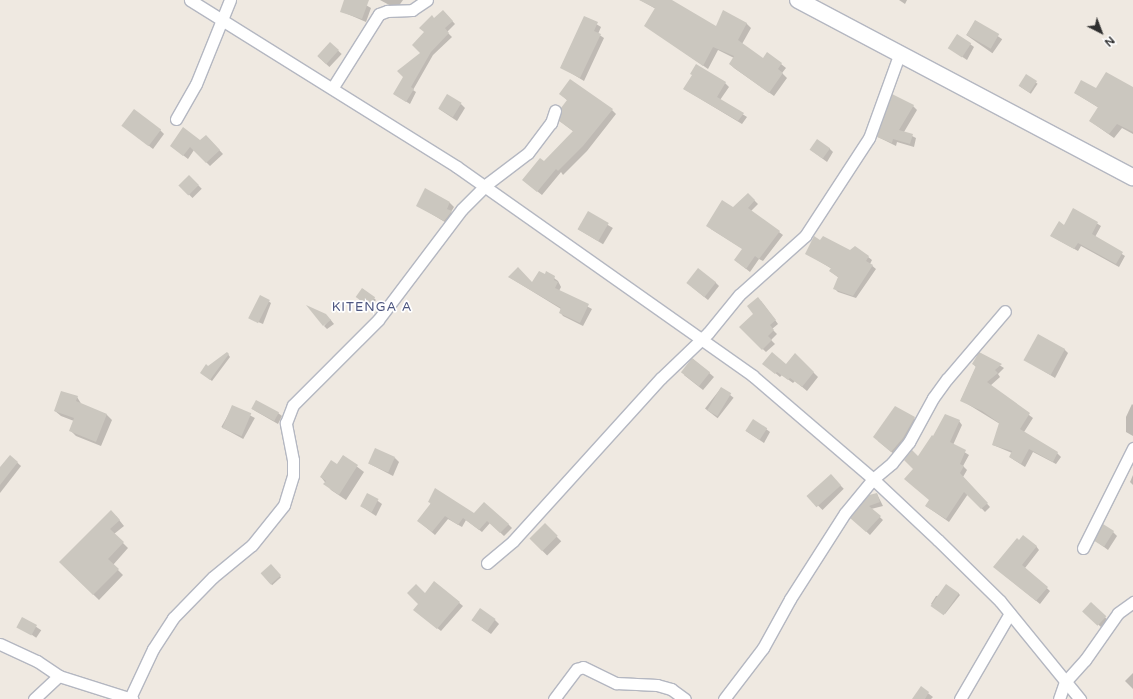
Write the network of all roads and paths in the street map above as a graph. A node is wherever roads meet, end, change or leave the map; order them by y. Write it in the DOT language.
graph roads {
  1 [pos="190,0"];
  2 [pos="230,0"];
  3 [pos="427,0"];
  4 [pos="798,0"];
  5 [pos="221,20"];
  6 [pos="899,55"];
  7 [pos="333,87"];
  8 [pos="555,111"];
  9 [pos="176,119"];
  10 [pos="1133,177"];
  11 [pos="485,186"];
  12 [pos="1005,311"];
  13 [pos="700,340"];
  14 [pos="1133,448"];
  15 [pos="873,479"];
  16 [pos="1083,548"];
  17 [pos="487,563"];
  18 [pos="1133,602"];
  19 [pos="1010,613"];
  20 [pos="0,644"];
  21 [pos="60,676"];
  22 [pos="1065,682"];
  23 [pos="34,699"];
  24 [pos="131,699"];
  25 [pos="554,699"];
  26 [pos="685,699"];
  27 [pos="724,699"];
  28 [pos="960,699"];
  29 [pos="1059,699"];
  30 [pos="1080,699"];
  1 -- 5 [label="street"];
  2 -- 5 [label="street"];
  3 -- 7 [label="street"];
  4 -- 6 [label="main road"];
  5 -- 7 [label="street"];
  5 -- 9 [label="street"];
  6 -- 10 [label="main road"];
  6 -- 13 [label="street"];
  7 -- 11 [label="street"];
  8 -- 11 [label="street"];
  11 -- 13 [label="street"];
  11 -- 24 [label="street"];
  12 -- 15 [label="street"];
  13 -- 15 [label="street"];
  13 -- 17 [label="street"];
  14 -- 16 [label="street"];
  15 -- 19 [label="street"];
  15 -- 27 [label="street"];
  18 -- 22 [label="street"];
  19 -- 22 [label="street"];
  19 -- 28 [label="street"];
  20 -- 21 [label="street"];
  21 -- 23 [label="street"];
  21 -- 24 [label="street"];
  22 -- 29 [label="street"];
  22 -- 30 [label="street"];
  25 -- 26 [label="street"];
}
